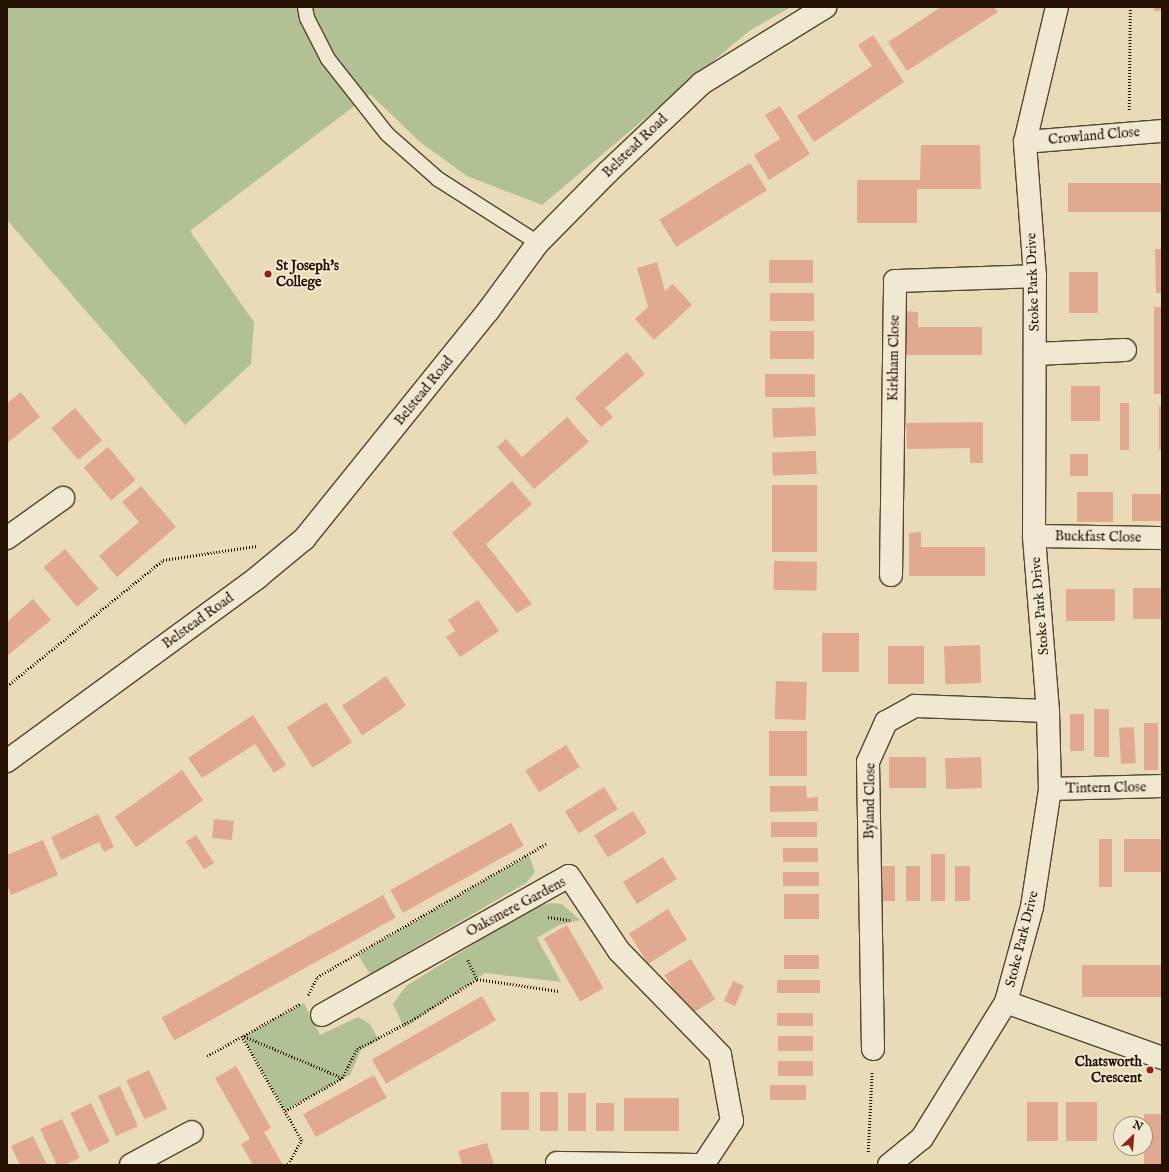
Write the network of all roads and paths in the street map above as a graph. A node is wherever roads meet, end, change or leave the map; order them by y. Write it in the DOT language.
graph roads {
  1 [pos="305,7"];
  2 [pos="825,7"];
  3 [pos="1057,7"];
  4 [pos="1130,7"];
  5 [pos="1162,131"];
  6 [pos="1128,133"];
  7 [pos="1025,142"];
  8 [pos="538,242"];
  9 [pos="1035,276"];
  10 [pos="1125,350"];
  11 [pos="1035,354"];
  12 [pos="63,498"];
  13 [pos="1034,536"];
  14 [pos="7,538"];
  15 [pos="1162,538"];
  16 [pos="264,545"];
  17 [pos="891,575"];
  18 [pos="7,686"];
  19 [pos="1048,711"];
  20 [pos="8,759"];
  21 [pos="1162,786"];
  22 [pos="1050,789"];
  23 [pos="547,843"];
  24 [pos="558,991"];
  25 [pos="1006,1002"];
  26 [pos="322,1015"];
  27 [pos="242,1036"];
  28 [pos="873,1049"];
  29 [pos="207,1056"];
  30 [pos="1162,1058"];
  31 [pos="342,1078"];
  32 [pos="285,1111"];
  33 [pos="192,1132"];
  34 [pos="868,1158"];
  35 [pos="557,1163"];
  36 [pos="132,1165"];
  37 [pos="288,1165"];
  38 [pos="703,1165"];
  39 [pos="889,1165"];
  1 -- 8 [label="lane"];
  2 -- 8 [label="street, Belstead Road"];
  3 -- 7 [label="street, Stoke Park Drive"];
  4 -- 6 [label="path"];
  5 -- 6 [label="street, Crowland Close"];
  6 -- 7 [label="street, Crowland Close"];
  7 -- 9 [label="street, Stoke Park Drive"];
  8 -- 20 [label="street, Belstead Road"];
  9 -- 11 [label="street, Stoke Park Drive"];
  9 -- 17 [label="street, Kirkham Close"];
  10 -- 11 [label="street"];
  11 -- 13 [label="street, Stoke Park Drive"];
  12 -- 14 [label="street"];
  13 -- 15 [label="street, Buckfast Close"];
  13 -- 19 [label="street, Stoke Park Drive"];
  16 -- 18 [label="path"];
  19 -- 22 [label="street, Stoke Park Drive"];
  19 -- 28 [label="street, Byland Close"];
  21 -- 22 [label="street, Tintern Close"];
  22 -- 25 [label="street, Stoke Park Drive"];
  23 -- 27 [label="path"];
  24 -- 31 [label="path"];
  25 -- 30 [label="street"];
  25 -- 39 [label="street, Stoke Park Drive"];
  26 -- 38 [label="street, Oaksmere Gardens"];
  27 -- 29 [label="path"];
  27 -- 31 [label="path"];
  27 -- 32 [label="path"];
  28 -- 34 [label="path"];
  31 -- 32 [label="path"];
  32 -- 37 [label="path"];
  33 -- 36 [label="street"];
  35 -- 38 [label="street"];
}
